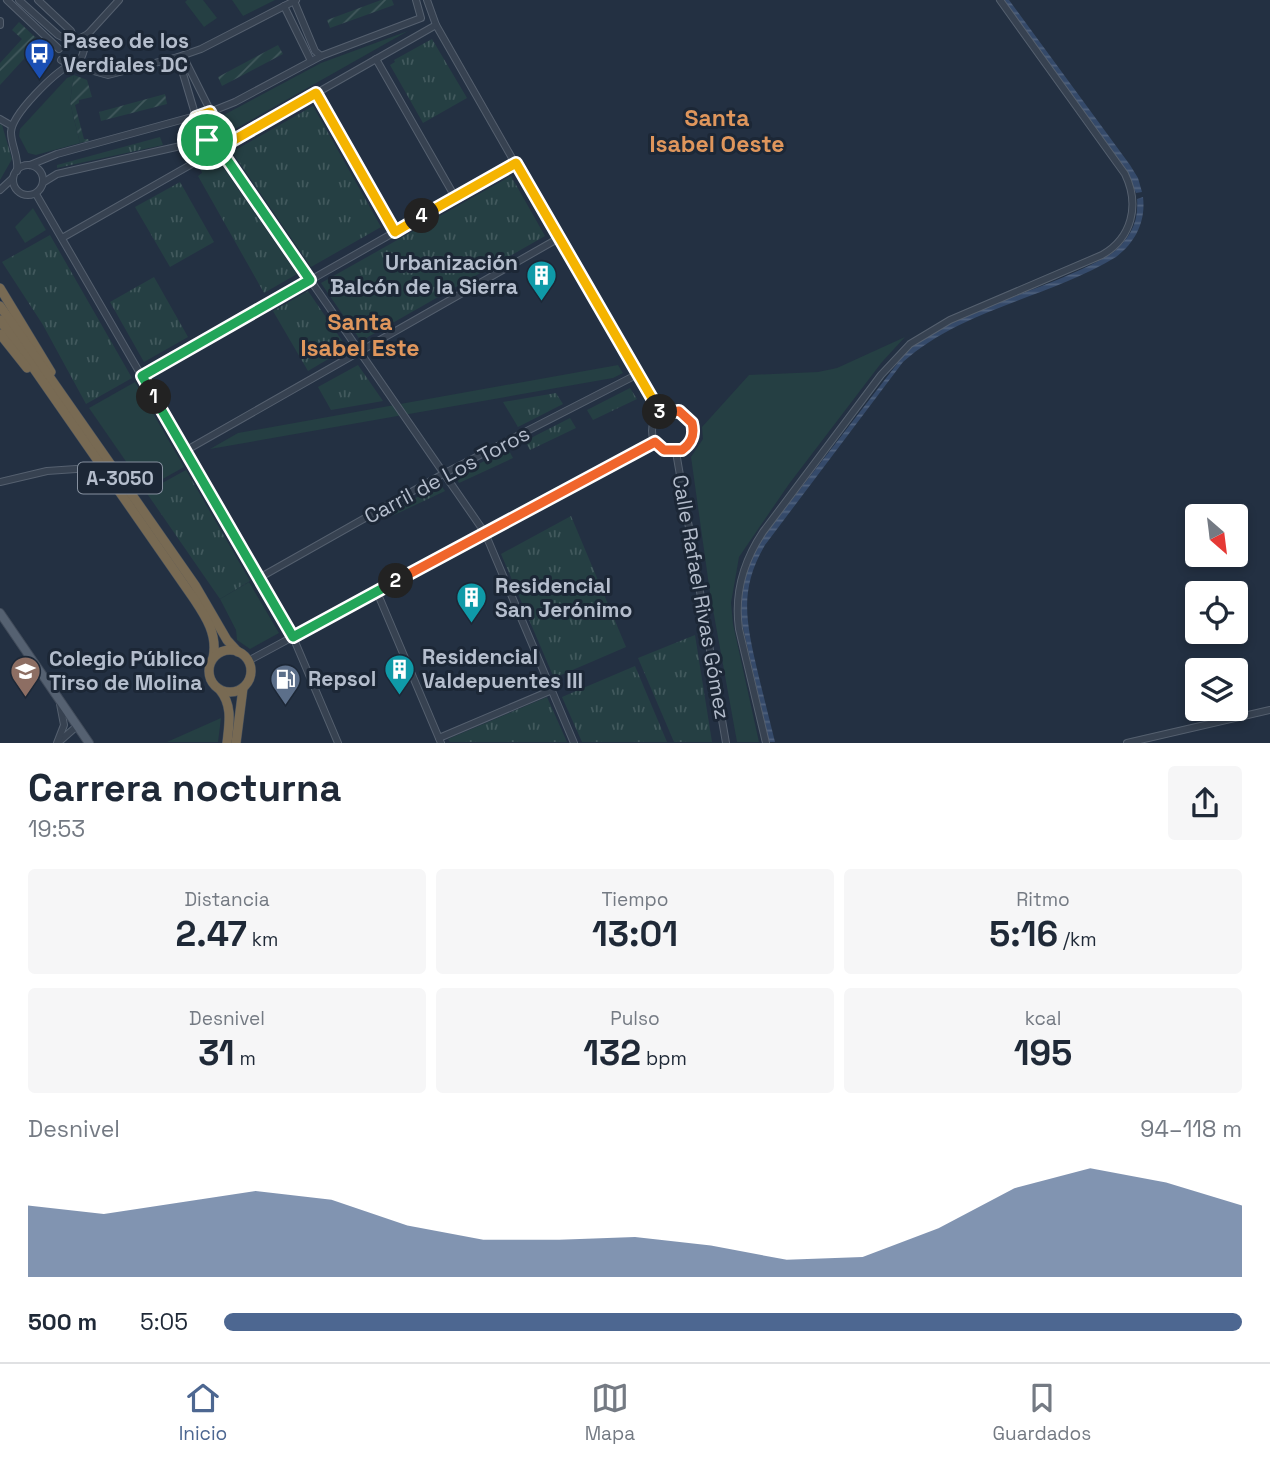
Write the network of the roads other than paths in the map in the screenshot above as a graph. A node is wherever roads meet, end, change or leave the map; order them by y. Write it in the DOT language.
graph roads {
  1 [pos="7,0"];
  2 [pos="19,0"];
  3 [pos="38,0"];
  4 [pos="119,0"];
  5 [pos="295,0"];
  6 [pos="416,0"];
  7 [pos="427,0"];
  8 [pos="1000,0"];
  9 [pos="284,6"];
  10 [pos="436,25"];
  11 [pos="88,34"];
  12 [pos="72,40"];
  13 [pos="59,49"];
  14 [pos="83,53"];
  15 [pos="314,56"];
  16 [pos="181,57"];
  17 [pos="376,59"];
  18 [pos="61,60"];
  19 [pos="71,65"];
  20 [pos="58,72"];
  21 [pos="91,72"];
  22 [pos="316,93"];
  23 [pos="210,112"];
  24 [pos="196,117"];
  25 [pos="0,119"];
  26 [pos="12,125"];
  27 [pos="207,140"];
  28 [pos="227,144"];
  29 [pos="215,150"];
  30 [pos="17,151"];
  31 [pos="516,163"];
  32 [pos="29,165"];
  33 [pos="15,174"];
  34 [pos="44,182"];
  35 [pos="0,190"];
  36 [pos="16,190"];
  37 [pos="36,194"];
  38 [pos="455,197"];
  39 [pos="395,232"];
  40 [pos="62,238"];
  41 [pos="559,238"];
  42 [pos="310,280"];
  43 [pos="0,288"];
  44 [pos="0,306"];
  45 [pos="0,320"];
  46 [pos="0,334"];
  47 [pos="359,352"];
  48 [pos="636,375"];
  49 [pos="142,376"];
  50 [pos="662,414"];
  51 [pos="77,424"];
  52 [pos="655,442"];
  53 [pos="185,451"];
  54 [pos="676,452"];
  55 [pos="76,469"];
  56 [pos="443,474"];
  57 [pos="0,482"];
  58 [pos="485,533"];
  59 [pos="259,578"];
  60 [pos="377,592"];
  61 [pos="0,613"];
  62 [pos="293,637"];
  63 [pos="238,652"];
  64 [pos="213,657"];
  65 [pos="248,661"];
  66 [pos="243,688"];
  67 [pos="220,690"];
  68 [pos="552,690"];
  69 [pos="57,695"];
  70 [pos="1270,710"];
  71 [pos="77,726"];
  72 [pos="440,740"];
  73 [pos="58,743"];
  74 [pos="89,743"];
  75 [pos="227,743"];
  76 [pos="236,743"];
  77 [pos="338,743"];
  78 [pos="574,743"];
  79 [pos="726,743"];
  80 [pos="766,743"];
  81 [pos="1127,743"];
  1 -- 13 [label="street"];
  2 -- 12 [label="street"];
  3 -- 12 [label="street"];
  4 -- 11 [label="street"];
  5 -- 9 [label="street"];
  5 -- 15 [label="street"];
  6 -- 15 [label="street"];
  7 -- 10 [label="street"];
  8 -- 80 [label="street"];
  9 -- 15 [label="street"];
  9 -- 16 [label="street"];
  10 -- 17 [label="street"];
  10 -- 31 [label="street"];
  11 -- 12 [label="street"];
  11 -- 14 [label="street"];
  12 -- 13 [label="street"];
  12 -- 14 [label="street"];
  13 -- 18 [label="street"];
  14 -- 19 [label="street"];
  14 -- 21 [label="street"];
  15 -- 23 [label="street"];
  16 -- 21 [label="street"];
  16 -- 23 [label="street"];
  16 -- 24 [label="street"];
  17 -- 22 [label="street"];
  17 -- 38 [label="street"];
  18 -- 19 [label="street"];
  18 -- 20 [label="street"];
  19 -- 20 [label="street"];
  19 -- 21 [label="street"];
  20 -- 26 [label="street"];
  22 -- 28 [label="street"];
  22 -- 39 [label="street"];
  23 -- 24 [label="street"];
  23 -- 28 [label="street"];
  24 -- 27 [label="street"];
  24 -- 32 [label="street"];
  25 -- 26 [label="street"];
  26 -- 30 [label="street"];
  27 -- 29 [label="street"];
  27 -- 34 [label="street"];
  28 -- 29 [label="street"];
  29 -- 40 [label="street"];
  29 -- 42 [label="street"];
  30 -- 32 [label="street"];
  30 -- 33 [label="street"];
  31 -- 38 [label="street"];
  31 -- 41 [label="street"];
  32 -- 33 [label="street"];
  32 -- 34 [label="street"];
  33 -- 35 [label="street"];
  33 -- 36 [label="street"];
  34 -- 37 [label="street"];
  35 -- 36 [label="street"];
  36 -- 37 [label="street"];
  37 -- 40 [label="street"];
  38 -- 39 [label="street"];
  39 -- 42 [label="street"];
  40 -- 49 [label="street"];
  41 -- 47 [label="street"];
  41 -- 48 [label="street"];
  42 -- 47 [label="street"];
  42 -- 49 [label="street"];
  43 -- 51 [label="highway"];
  44 -- 51 [label="highway, A-3050"];
  45 -- 51 [label="highway, A-3050"];
  46 -- 51 [label="highway"];
  47 -- 53 [label="street"];
  47 -- 56 [label="street"];
  48 -- 50 [label="street"];
  48 -- 56 [label="street, Carril de Los Toros"];
  49 -- 53 [label="street"];
  50 -- 52 [label="street"];
  50 -- 54 [label="street"];
  51 -- 63 [label="highway, A-3050"];
  51 -- 64 [label="highway, A-3050"];
  52 -- 54 [label="street"];
  52 -- 58 [label="street"];
  53 -- 59 [label="street"];
  54 -- 79 [label="street, Calle Rafael Rivas Gómez"];
  55 -- 57 [label="street"];
  56 -- 58 [label="street"];
  56 -- 59 [label="street, Carril de Los Toros"];
  58 -- 60 [label="street"];
  58 -- 68 [label="street"];
  59 -- 62 [label="street"];
  60 -- 62 [label="street"];
  60 -- 72 [label="street"];
  61 -- 69 [label="main road"];
  62 -- 65 [label="street"];
  62 -- 77 [label="street"];
  63 -- 64 [label="highway"];
  63 -- 65 [label="highway, A-3050"];
  64 -- 67 [label="highway, A-3050"];
  65 -- 66 [label="highway"];
  66 -- 67 [label="highway"];
  66 -- 76 [label="highway"];
  67 -- 75 [label="highway, A-3050"];
  68 -- 72 [label="street"];
  68 -- 78 [label="street"];
  69 -- 71 [label="main road"];
  69 -- 73 [label="street"];
  70 -- 81 [label="street"];
  71 -- 73 [label="street"];
  71 -- 74 [label="main road"];
}
